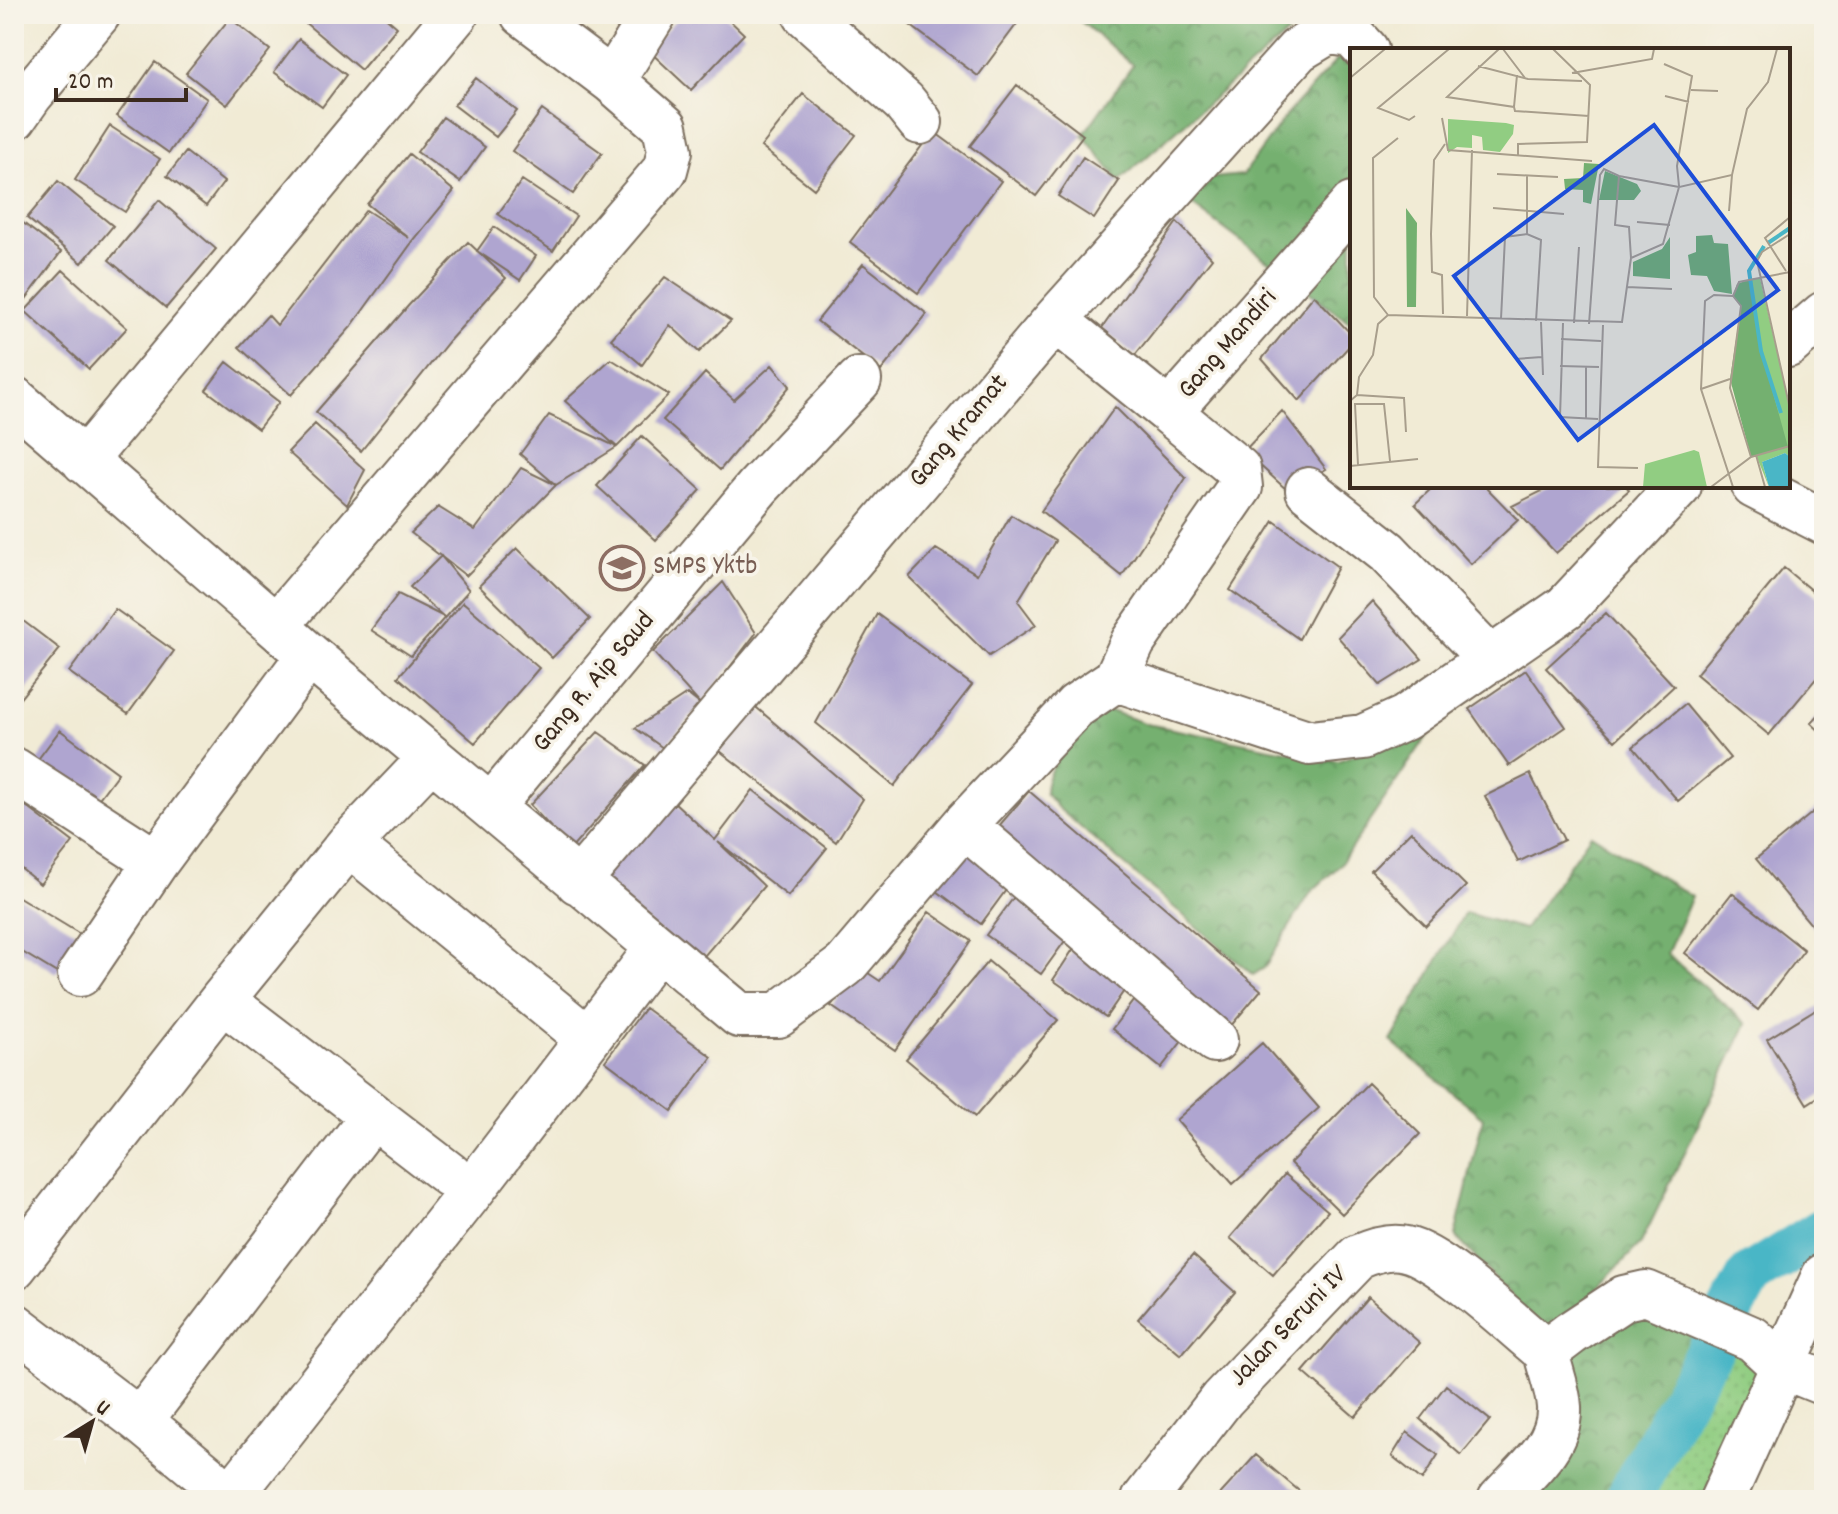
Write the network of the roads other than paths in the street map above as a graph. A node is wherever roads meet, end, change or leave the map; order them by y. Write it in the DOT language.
graph roads {
  1 [pos="98,14"];
  2 [pos="456,14"];
  3 [pos="523,14"];
  4 [pos="654,14"];
  5 [pos="805,14"];
  6 [pos="1364,48"];
  7 [pos="612,81"];
  8 [pos="14,118"];
  9 [pos="920,122"];
  10 [pos="1350,207"];
  11 [pos="1824,314"];
  12 [pos="1055,320"];
  13 [pos="1790,343"];
  14 [pos="859,380"];
  15 [pos="14,399"];
  16 [pos="1169,412"];
  17 [pos="84,461"];
  18 [pos="1677,488"];
  19 [pos="1758,488"];
  20 [pos="1308,490"];
  21 [pos="1824,522"];
  22 [pos="277,625"];
  23 [pos="309,655"];
  24 [pos="1491,660"];
  25 [pos="1116,679"];
  26 [pos="431,758"];
  27 [pos="14,770"];
  28 [pos="491,807"];
  29 [pos="964,825"];
  30 [pos="349,844"];
  31 [pos="156,862"];
  32 [pos="578,882"];
  33 [pos="657,949"];
  34 [pos="80,974"];
  35 [pos="222,1000"];
  36 [pos="572,1026"];
  37 [pos="1215,1040"];
  38 [pos="373,1116"];
  39 [pos="450,1175"];
  40 [pos="14,1267"];
  41 [pos="1824,1276"];
  42 [pos="14,1325"];
  43 [pos="1546,1352"];
  44 [pos="1782,1366"];
  45 [pos="1824,1383"];
  46 [pos="140,1421"];
  47 [pos="216,1489"];
  48 [pos="1144,1500"];
  49 [pos="1500,1500"];
  50 [pos="1722,1500"];
  1 -- 8 [label="street"];
  2 -- 17 [label="street"];
  3 -- 7 [label="street"];
  4 -- 7 [label="street"];
  5 -- 9 [label="street"];
  6 -- 12 [label="street, Gang Kramat"];
  7 -- 22 [label="street"];
  10 -- 16 [label="street, Gang Mandiri"];
  11 -- 13 [label="street"];
  12 -- 16 [label="street"];
  12 -- 32 [label="street, Gang Kramat"];
  14 -- 28 [label="street, Gang R. Aip Saud"];
  15 -- 17 [label="street"];
  16 -- 25 [label="street, Gang Mandiri"];
  17 -- 22 [label="street"];
  18 -- 24 [label="street"];
  19 -- 21 [label="street"];
  20 -- 24 [label="street"];
  22 -- 23 [label="street"];
  23 -- 26 [label="street"];
  23 -- 31 [label="street"];
  24 -- 25 [label="street"];
  25 -- 29 [label="street"];
  26 -- 28 [label="street"];
  26 -- 30 [label="street"];
  27 -- 31 [label="street"];
  28 -- 32 [label="street"];
  29 -- 33 [label="street"];
  29 -- 37 [label="street"];
  30 -- 35 [label="street"];
  30 -- 36 [label="street"];
  31 -- 34 [label="street"];
  32 -- 33 [label="street"];
  33 -- 47 [label="street"];
  35 -- 38 [label="street"];
  35 -- 40 [label="street"];
  38 -- 39 [label="street"];
  38 -- 46 [label="street"];
  41 -- 44 [label="street"];
  42 -- 46 [label="street"];
  43 -- 44 [label="street"];
  43 -- 48 [label="street, Jalan Seruni IV"];
  43 -- 49 [label="street"];
  44 -- 45 [label="street"];
  44 -- 50 [label="street"];
  46 -- 47 [label="street"];
}
